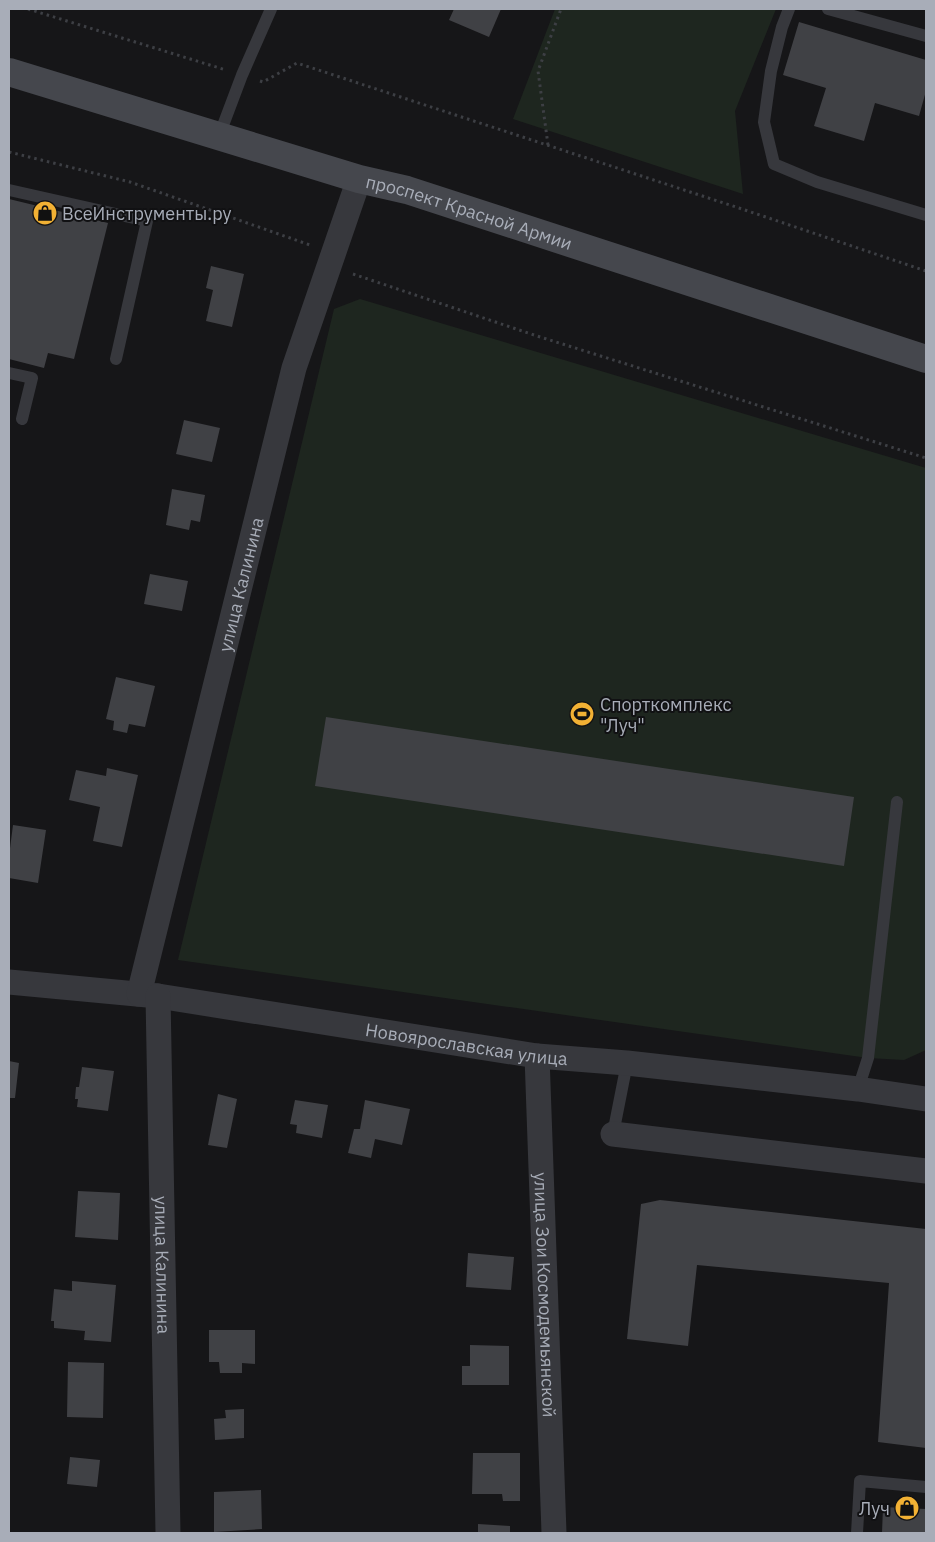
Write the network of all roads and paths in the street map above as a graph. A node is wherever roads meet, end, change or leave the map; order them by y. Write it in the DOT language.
graph roads {
  1 [pos="28,9"];
  2 [pos="271,9"];
  3 [pos="561,9"];
  4 [pos="789,9"];
  5 [pos="828,9"];
  6 [pos="926,36"];
  7 [pos="9,72"];
  8 [pos="242,75"];
  9 [pos="219,136"];
  10 [pos="548,145"];
  11 [pos="9,152"];
  12 [pos="359,179"];
  13 [pos="9,190"];
  14 [pos="926,215"];
  15 [pos="329,265"];
  16 [pos="926,271"];
  17 [pos="116,360"];
  18 [pos="926,360"];
  19 [pos="9,373"];
  20 [pos="22,419"];
  21 [pos="926,458"];
  22 [pos="897,802"];
  23 [pos="9,982"];
  24 [pos="149,995"];
  25 [pos="537,1056"];
  26 [pos="626,1063"];
  27 [pos="858,1088"];
  28 [pos="926,1099"];
  29 [pos="613,1134"];
  30 [pos="926,1171"];
  31 [pos="926,1487"];
  32 [pos="168,1533"];
  33 [pos="554,1533"];
  34 [pos="857,1533"];
  1 -- 8 [label="path"];
  2 -- 8 [label="lane"];
  3 -- 10 [label="path"];
  4 -- 14 [label="lane"];
  5 -- 6 [label="lane"];
  7 -- 9 [label="main road, проспект Красной Армии"];
  8 -- 9 [label="lane"];
  8 -- 10 [label="path"];
  9 -- 12 [label="main road, проспект Красной Армии"];
  10 -- 16 [label="path"];
  11 -- 15 [label="path"];
  12 -- 15 [label="street, улица Калинина"];
  12 -- 18 [label="main road, проспект Красной Армии"];
  13 -- 17 [label="lane"];
  15 -- 21 [label="path"];
  15 -- 24 [label="street, улица Калинина"];
  19 -- 20 [label="lane"];
  22 -- 27 [label="lane"];
  23 -- 24 [label="street, Новоярославская улица"];
  24 -- 25 [label="street, Новоярославская улица"];
  24 -- 32 [label="street, улица Калинина"];
  25 -- 26 [label="street, Новоярославская улица"];
  25 -- 33 [label="street, улица Зои Космодемьянской"];
  26 -- 27 [label="street, Новоярославская улица"];
  26 -- 29 [label="lane"];
  27 -- 28 [label="street, Новоярославская улица"];
  29 -- 30 [label="street"];
  31 -- 34 [label="lane"];
}
